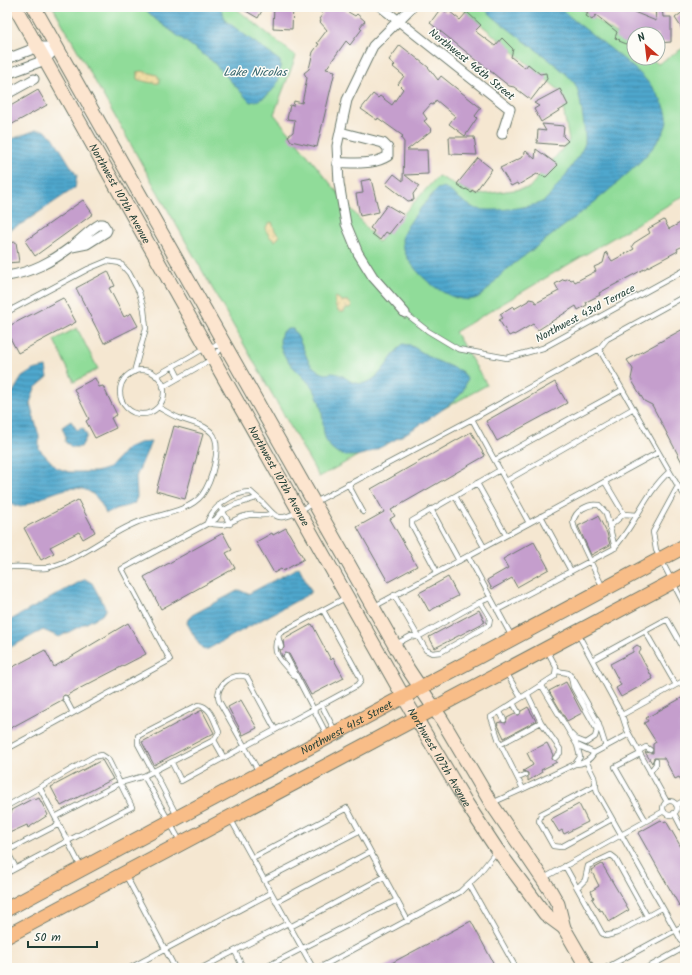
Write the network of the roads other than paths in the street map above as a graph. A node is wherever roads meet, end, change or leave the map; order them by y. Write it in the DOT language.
graph roads {
  1 [pos="15,7"];
  2 [pos="34,7"];
  3 [pos="381,7"];
  4 [pos="412,7"];
  5 [pos="398,20"];
  6 [pos="38,47"];
  7 [pos="57,47"];
  8 [pos="7,59"];
  9 [pos="45,60"];
  10 [pos="7,72"];
  11 [pos="34,79"];
  12 [pos="7,94"];
  13 [pos="340,132"];
  14 [pos="502,134"];
  15 [pos="337,163"];
  16 [pos="72,247"];
  17 [pos="685,270"];
  18 [pos="7,276"];
  19 [pos="685,296"];
  20 [pos="7,312"];
  21 [pos="405,313"];
  22 [pos="224,344"];
  23 [pos="599,349"];
  24 [pos="211,352"];
  25 [pos="173,366"];
  26 [pos="134,372"];
  27 [pos="156,376"];
  28 [pos="179,378"];
  29 [pos="163,387"];
  30 [pos="622,390"];
  31 [pos="158,406"];
  32 [pos="632,409"];
  33 [pos="472,419"];
  34 [pos="657,453"];
  35 [pos="495,460"];
  36 [pos="500,470"];
  37 [pos="669,472"];
  38 [pos="506,481"];
  39 [pos="605,482"];
  40 [pos="348,484"];
  41 [pos="477,484"];
  42 [pos="678,486"];
  43 [pos="455,496"];
  44 [pos="685,496"];
  45 [pos="256,498"];
  46 [pos="315,503"];
  47 [pos="219,505"];
  48 [pos="431,509"];
  49 [pos="300,510"];
  50 [pos="223,511"];
  51 [pos="363,512"];
  52 [pos="270,514"];
  53 [pos="624,514"];
  54 [pos="638,515"];
  55 [pos="541,516"];
  56 [pos="207,522"];
  57 [pos="529,523"];
  58 [pos="230,524"];
  59 [pos="609,527"];
  60 [pos="506,535"];
  61 [pos="685,546"];
  62 [pos="484,547"];
  63 [pos="615,548"];
  64 [pos="468,556"];
  65 [pos="660,559"];
  66 [pos="459,561"];
  67 [pos="590,562"];
  68 [pos="7,568"];
  69 [pos="571,571"];
  70 [pos="437,572"];
  71 [pos="685,575"];
  72 [pos="672,582"];
  73 [pos="604,589"];
  74 [pos="394,595"];
  75 [pos="347,597"];
  76 [pos="490,598"];
  77 [pos="480,602"];
  78 [pos="685,606"];
  79 [pos="373,607"];
  80 [pos="323,610"];
  81 [pos="497,610"];
  82 [pos="646,631"];
  83 [pos="577,632"];
  84 [pos="278,636"];
  85 [pos="418,636"];
  86 [pos="512,638"];
  87 [pos="395,645"];
  88 [pos="281,647"];
  89 [pos="546,648"];
  90 [pos="685,651"];
  91 [pos="286,656"];
  92 [pos="592,660"];
  93 [pos="506,670"];
  94 [pos="557,671"];
  95 [pos="571,676"];
  96 [pos="296,677"];
  97 [pos="685,680"];
  98 [pos="676,685"];
  99 [pos="542,686"];
  100 [pos="420,687"];
  101 [pos="528,694"];
  102 [pos="403,696"];
  103 [pos="65,698"];
  104 [pos="521,698"];
  105 [pos="513,703"];
  106 [pos="321,704"];
  107 [pos="434,708"];
  108 [pos="313,709"];
  109 [pos="500,712"];
  110 [pos="518,712"];
  111 [pos="72,713"];
  112 [pos="622,715"];
  113 [pos="416,718"];
  114 [pos="504,720"];
  115 [pos="541,722"];
  116 [pos="276,729"];
  117 [pos="569,732"];
  118 [pos="629,734"];
  119 [pos="332,735"];
  120 [pos="214,740"];
  121 [pos="501,744"];
  122 [pos="578,745"];
  123 [pos="244,747"];
  124 [pos="606,747"];
  125 [pos="7,749"];
  126 [pos="650,750"];
  127 [pos="639,752"];
  128 [pos="594,753"];
  129 [pos="224,758"];
  130 [pos="554,758"];
  131 [pos="656,761"];
  132 [pos="172,762"];
  133 [pos="586,762"];
  134 [pos="575,764"];
  135 [pos="154,772"];
  136 [pos="650,772"];
  137 [pos="260,773"];
  138 [pos="525,774"];
  139 [pos="144,776"];
  140 [pos="518,778"];
  141 [pos="120,783"];
  142 [pos="596,785"];
  143 [pos="40,788"];
  144 [pos="523,789"];
  145 [pos="685,800"];
  146 [pos="667,802"];
  147 [pos="491,803"];
  148 [pos="676,805"];
  149 [pos="7,806"];
  150 [pos="664,811"];
  151 [pos="674,813"];
  152 [pos="55,817"];
  153 [pos="229,817"];
  154 [pos="612,819"];
  155 [pos="174,820"];
  156 [pos="646,821"];
  157 [pos="59,824"];
  158 [pos="684,830"];
  159 [pos="359,831"];
  160 [pos="622,835"];
  161 [pos="7,839"];
  162 [pos="67,841"];
  163 [pos="181,842"];
  164 [pos="12,848"];
  165 [pos="498,850"];
  166 [pos="7,851"];
  167 [pos="370,852"];
  168 [pos="252,858"];
  169 [pos="565,866"];
  170 [pos="16,868"];
  171 [pos="82,869"];
  172 [pos="7,873"];
  173 [pos="124,873"];
  174 [pos="384,877"];
  175 [pos="543,879"];
  176 [pos="264,880"];
  177 [pos="469,884"];
  178 [pos="577,888"];
  179 [pos="271,893"];
  180 [pos="397,900"];
  181 [pos="276,902"];
  182 [pos="8,906"];
  183 [pos="662,908"];
  184 [pos="648,916"];
  185 [pos="408,921"];
  186 [pos="685,924"];
  187 [pos="289,925"];
  188 [pos="564,928"];
  189 [pos="674,930"];
  190 [pos="7,936"];
  191 [pos="685,947"];
  192 [pos="302,948"];
  193 [pos="165,949"];
  194 [pos="235,951"];
  195 [pos="130,968"];
  196 [pos="175,968"];
  197 [pos="202,968"];
  198 [pos="243,968"];
  199 [pos="264,968"];
  200 [pos="313,968"];
  201 [pos="319,968"];
  202 [pos="516,968"];
  203 [pos="587,968"];
  204 [pos="606,968"];
  205 [pos="649,968"];
  1 -- 6 [label="main road, Northwest 107th Avenue"];
  2 -- 7 [label="main road, Northwest 107th Avenue"];
  3 -- 5 [label="street, Northwest 46th Street"];
  4 -- 5 [label="street"];
  5 -- 13 [label="street"];
  5 -- 14 [label="street, Northwest 46th Street"];
  6 -- 7 [label="street"];
  6 -- 8 [label="street"];
  6 -- 9 [label="main road, Northwest 107th Avenue"];
  7 -- 9 [label="street"];
  7 -- 22 [label="main road, Northwest 107th Avenue"];
  9 -- 10 [label="street"];
  9 -- 24 [label="main road, Northwest 107th Avenue"];
  11 -- 12 [label="street"];
  13 -- 15 [label="street"];
  13 -- 15 [label="street"];
  15 -- 21 [label="street"];
  16 -- 18 [label="street"];
  17 -- 21 [label="lane, Northwest 43rd Terrace"];
  19 -- 23 [label="lane"];
  20 -- 26 [label="lane"];
  22 -- 24 [label="lane"];
  22 -- 24 [label="lane"];
  22 -- 46 [label="main road, Northwest 107th Avenue"];
  23 -- 30 [label="lane"];
  23 -- 33 [label="lane"];
  24 -- 25 [label="lane"];
  24 -- 28 [label="lane"];
  24 -- 49 [label="main road, Northwest 107th Avenue"];
  25 -- 27 [label="lane"];
  25 -- 28 [label="lane"];
  26 -- 27 [label="lane"];
  26 -- 31 [label="lane"];
  27 -- 29 [label="lane"];
  28 -- 29 [label="lane"];
  29 -- 31 [label="lane"];
  30 -- 32 [label="lane"];
  30 -- 35 [label="lane"];
  31 -- 68 [label="lane"];
  32 -- 34 [label="lane"];
  32 -- 38 [label="lane"];
  33 -- 35 [label="lane"];
  33 -- 40 [label="lane"];
  34 -- 37 [label="lane"];
  34 -- 39 [label="lane"];
  35 -- 36 [label="lane"];
  36 -- 38 [label="lane"];
  36 -- 41 [label="lane"];
  37 -- 42 [label="lane"];
  37 -- 54 [label="lane"];
  38 -- 57 [label="lane"];
  39 -- 53 [label="lane"];
  39 -- 55 [label="lane"];
  40 -- 46 [label="lane"];
  40 -- 51 [label="lane"];
  41 -- 43 [label="lane"];
  41 -- 60 [label="lane"];
  42 -- 44 [label="lane"];
  42 -- 65 [label="lane"];
  43 -- 48 [label="lane"];
  43 -- 62 [label="lane"];
  45 -- 47 [label="lane"];
  45 -- 50 [label="lane"];
  45 -- 52 [label="lane"];
  46 -- 49 [label="lane"];
  46 -- 79 [label="main road, Northwest 107th Avenue"];
  47 -- 50 [label="lane"];
  47 -- 56 [label="lane"];
  48 -- 66 [label="lane"];
  48 -- 70 [label="lane"];
  49 -- 52 [label="lane"];
  49 -- 75 [label="main road, Northwest 107th Avenue"];
  50 -- 56 [label="lane"];
  50 -- 58 [label="lane"];
  52 -- 58 [label="lane"];
  53 -- 54 [label="lane"];
  53 -- 59 [label="lane"];
  54 -- 63 [label="lane"];
  55 -- 57 [label="lane"];
  55 -- 69 [label="lane"];
  56 -- 58 [label="lane"];
  56 -- 111 [label="lane"];
  57 -- 60 [label="lane"];
  59 -- 63 [label="lane"];
  59 -- 67 [label="lane"];
  60 -- 62 [label="lane"];
  61 -- 65 [label="main road, Northwest 41st Street"];
  62 -- 64 [label="lane"];
  63 -- 67 [label="lane"];
  64 -- 66 [label="lane"];
  64 -- 76 [label="lane"];
  65 -- 72 [label="lane"];
  65 -- 73 [label="main road, Northwest 41st Street"];
  66 -- 70 [label="lane"];
  67 -- 69 [label="lane"];
  67 -- 73 [label="lane"];
  69 -- 81 [label="lane"];
  70 -- 74 [label="lane"];
  71 -- 72 [label="main road"];
  72 -- 78 [label="lane"];
  72 -- 83 [label="main road"];
  73 -- 86 [label="main road, Northwest 41st Street"];
  74 -- 79 [label="lane"];
  74 -- 85 [label="lane"];
  75 -- 80 [label="lane"];
  75 -- 102 [label="main road, Northwest 107th Avenue"];
  76 -- 77 [label="lane"];
  76 -- 81 [label="lane"];
  77 -- 85 [label="lane"];
  77 -- 85 [label="lane"];
  79 -- 87 [label="main road, Northwest 107th Avenue"];
  80 -- 84 [label="lane"];
  80 -- 106 [label="lane"];
  81 -- 86 [label="lane"];
  82 -- 90 [label="lane"];
  82 -- 92 [label="lane"];
  82 -- 98 [label="lane"];
  83 -- 89 [label="main road"];
  83 -- 92 [label="lane"];
  84 -- 88 [label="lane"];
  84 -- 96 [label="lane"];
  85 -- 87 [label="lane"];
  86 -- 100 [label="main road, Northwest 41st Street"];
  87 -- 100 [label="main road, Northwest 107th Avenue"];
  89 -- 93 [label="main road"];
  89 -- 94 [label="lane"];
  91 -- 96 [label="lane"];
  92 -- 112 [label="lane"];
  93 -- 104 [label="lane"];
  93 -- 107 [label="main road"];
  94 -- 95 [label="lane"];
  94 -- 99 [label="lane"];
  95 -- 117 [label="lane"];
  95 -- 124 [label="lane"];
  96 -- 108 [label="lane"];
  97 -- 98 [label="lane"];
  98 -- 112 [label="lane"];
  99 -- 101 [label="lane"];
  99 -- 117 [label="lane"];
  100 -- 102 [label="main road, Northwest 41st Street"];
  100 -- 107 [label="main road, Northwest 107th Avenue"];
  101 -- 104 [label="lane"];
  101 -- 115 [label="lane"];
  102 -- 113 [label="main road, Northwest 107th Avenue"];
  102 -- 119 [label="main road, Northwest 41st Street"];
  103 -- 111 [label="lane"];
  104 -- 105 [label="lane"];
  105 -- 109 [label="lane"];
  105 -- 110 [label="lane"];
  106 -- 108 [label="lane"];
  106 -- 119 [label="lane"];
  107 -- 113 [label="main road"];
  107 -- 147 [label="main road, Northwest 107th Avenue"];
  108 -- 116 [label="lane"];
  108 -- 119 [label="lane"];
  109 -- 114 [label="lane"];
  109 -- 121 [label="lane"];
  111 -- 125 [label="lane"];
  112 -- 118 [label="lane"];
  113 -- 153 [label="main road"];
  113 -- 165 [label="main road, Northwest 107th Avenue"];
  115 -- 121 [label="lane"];
  115 -- 130 [label="lane"];
  116 -- 123 [label="lane"];
  116 -- 123 [label="lane"];
  117 -- 122 [label="lane"];
  118 -- 124 [label="lane"];
  118 -- 127 [label="lane"];
  119 -- 137 [label="main road, Northwest 41st Street"];
  120 -- 129 [label="lane"];
  120 -- 132 [label="lane"];
  120 -- 135 [label="lane"];
  121 -- 140 [label="lane"];
  122 -- 128 [label="lane"];
  122 -- 134 [label="lane"];
  123 -- 129 [label="lane"];
  123 -- 137 [label="lane"];
  124 -- 128 [label="lane"];
  126 -- 127 [label="lane"];
  127 -- 136 [label="lane"];
  127 -- 156 [label="lane"];
  128 -- 133 [label="lane"];
  129 -- 132 [label="lane"];
  131 -- 136 [label="lane"];
  132 -- 135 [label="lane"];
  133 -- 134 [label="lane"];
  133 -- 142 [label="lane"];
  134 -- 144 [label="lane"];
  135 -- 139 [label="lane"];
  135 -- 155 [label="lane"];
  136 -- 146 [label="lane"];
  137 -- 155 [label="main road, Northwest 41st Street"];
  138 -- 140 [label="lane"];
  139 -- 141 [label="lane"];
  139 -- 155 [label="lane"];
  140 -- 144 [label="lane"];
  141 -- 143 [label="lane"];
  141 -- 152 [label="lane"];
  141 -- 162 [label="lane"];
  142 -- 154 [label="lane"];
  142 -- 154 [label="lane"];
  143 -- 149 [label="lane"];
  143 -- 152 [label="lane"];
  144 -- 147 [label="lane"];
  145 -- 148 [label="lane"];
  146 -- 148 [label="lane"];
  146 -- 150 [label="lane"];
  147 -- 175 [label="main road, Northwest 107th Avenue"];
  148 -- 151 [label="lane"];
  150 -- 151 [label="lane"];
  150 -- 156 [label="lane"];
  151 -- 158 [label="lane"];
  152 -- 157 [label="lane"];
  153 -- 163 [label="main road"];
  153 -- 168 [label="lane"];
  154 -- 160 [label="lane"];
  155 -- 163 [label="lane"];
  155 -- 171 [label="main road, Northwest 41st Street"];
  156 -- 160 [label="lane"];
  157 -- 162 [label="lane"];
  157 -- 164 [label="lane"];
  159 -- 167 [label="lane"];
  159 -- 168 [label="lane"];
  159 -- 176 [label="lane"];
  160 -- 169 [label="lane"];
  160 -- 183 [label="lane"];
  161 -- 164 [label="lane"];
  162 -- 170 [label="lane"];
  162 -- 171 [label="lane"];
  163 -- 173 [label="main road"];
  164 -- 166 [label="lane"];
  165 -- 177 [label="lane"];
  165 -- 188 [label="main road, Northwest 107th Avenue"];
  166 -- 170 [label="lane"];
  167 -- 174 [label="lane"];
  167 -- 181 [label="lane"];
  168 -- 176 [label="lane"];
  169 -- 175 [label="lane"];
  169 -- 178 [label="lane"];
  170 -- 172 [label="lane"];
  171 -- 182 [label="main road, Northwest 41st Street"];
  173 -- 190 [label="main road"];
  173 -- 193 [label="lane"];
  174 -- 180 [label="lane"];
  174 -- 187 [label="lane"];
  175 -- 188 [label="main road, Northwest 107th Avenue"];
  176 -- 179 [label="lane"];
  177 -- 185 [label="lane"];
  177 -- 202 [label="lane"];
  178 -- 184 [label="lane"];
  178 -- 184 [label="lane"];
  179 -- 181 [label="lane"];
  179 -- 193 [label="lane"];
  180 -- 185 [label="lane"];
  180 -- 192 [label="lane"];
  181 -- 187 [label="lane"];
  183 -- 184 [label="lane"];
  183 -- 189 [label="lane"];
  185 -- 201 [label="lane"];
  186 -- 189 [label="lane"];
  187 -- 192 [label="lane"];
  187 -- 194 [label="lane"];
  188 -- 203 [label="main road, Northwest 107th Avenue"];
  189 -- 191 [label="lane"];
  189 -- 204 [label="lane"];
  191 -- 205 [label="lane"];
  192 -- 199 [label="lane"];
  192 -- 200 [label="lane"];
  193 -- 195 [label="lane"];
  193 -- 196 [label="lane"];
  194 -- 197 [label="lane"];
  194 -- 198 [label="lane"];
}
